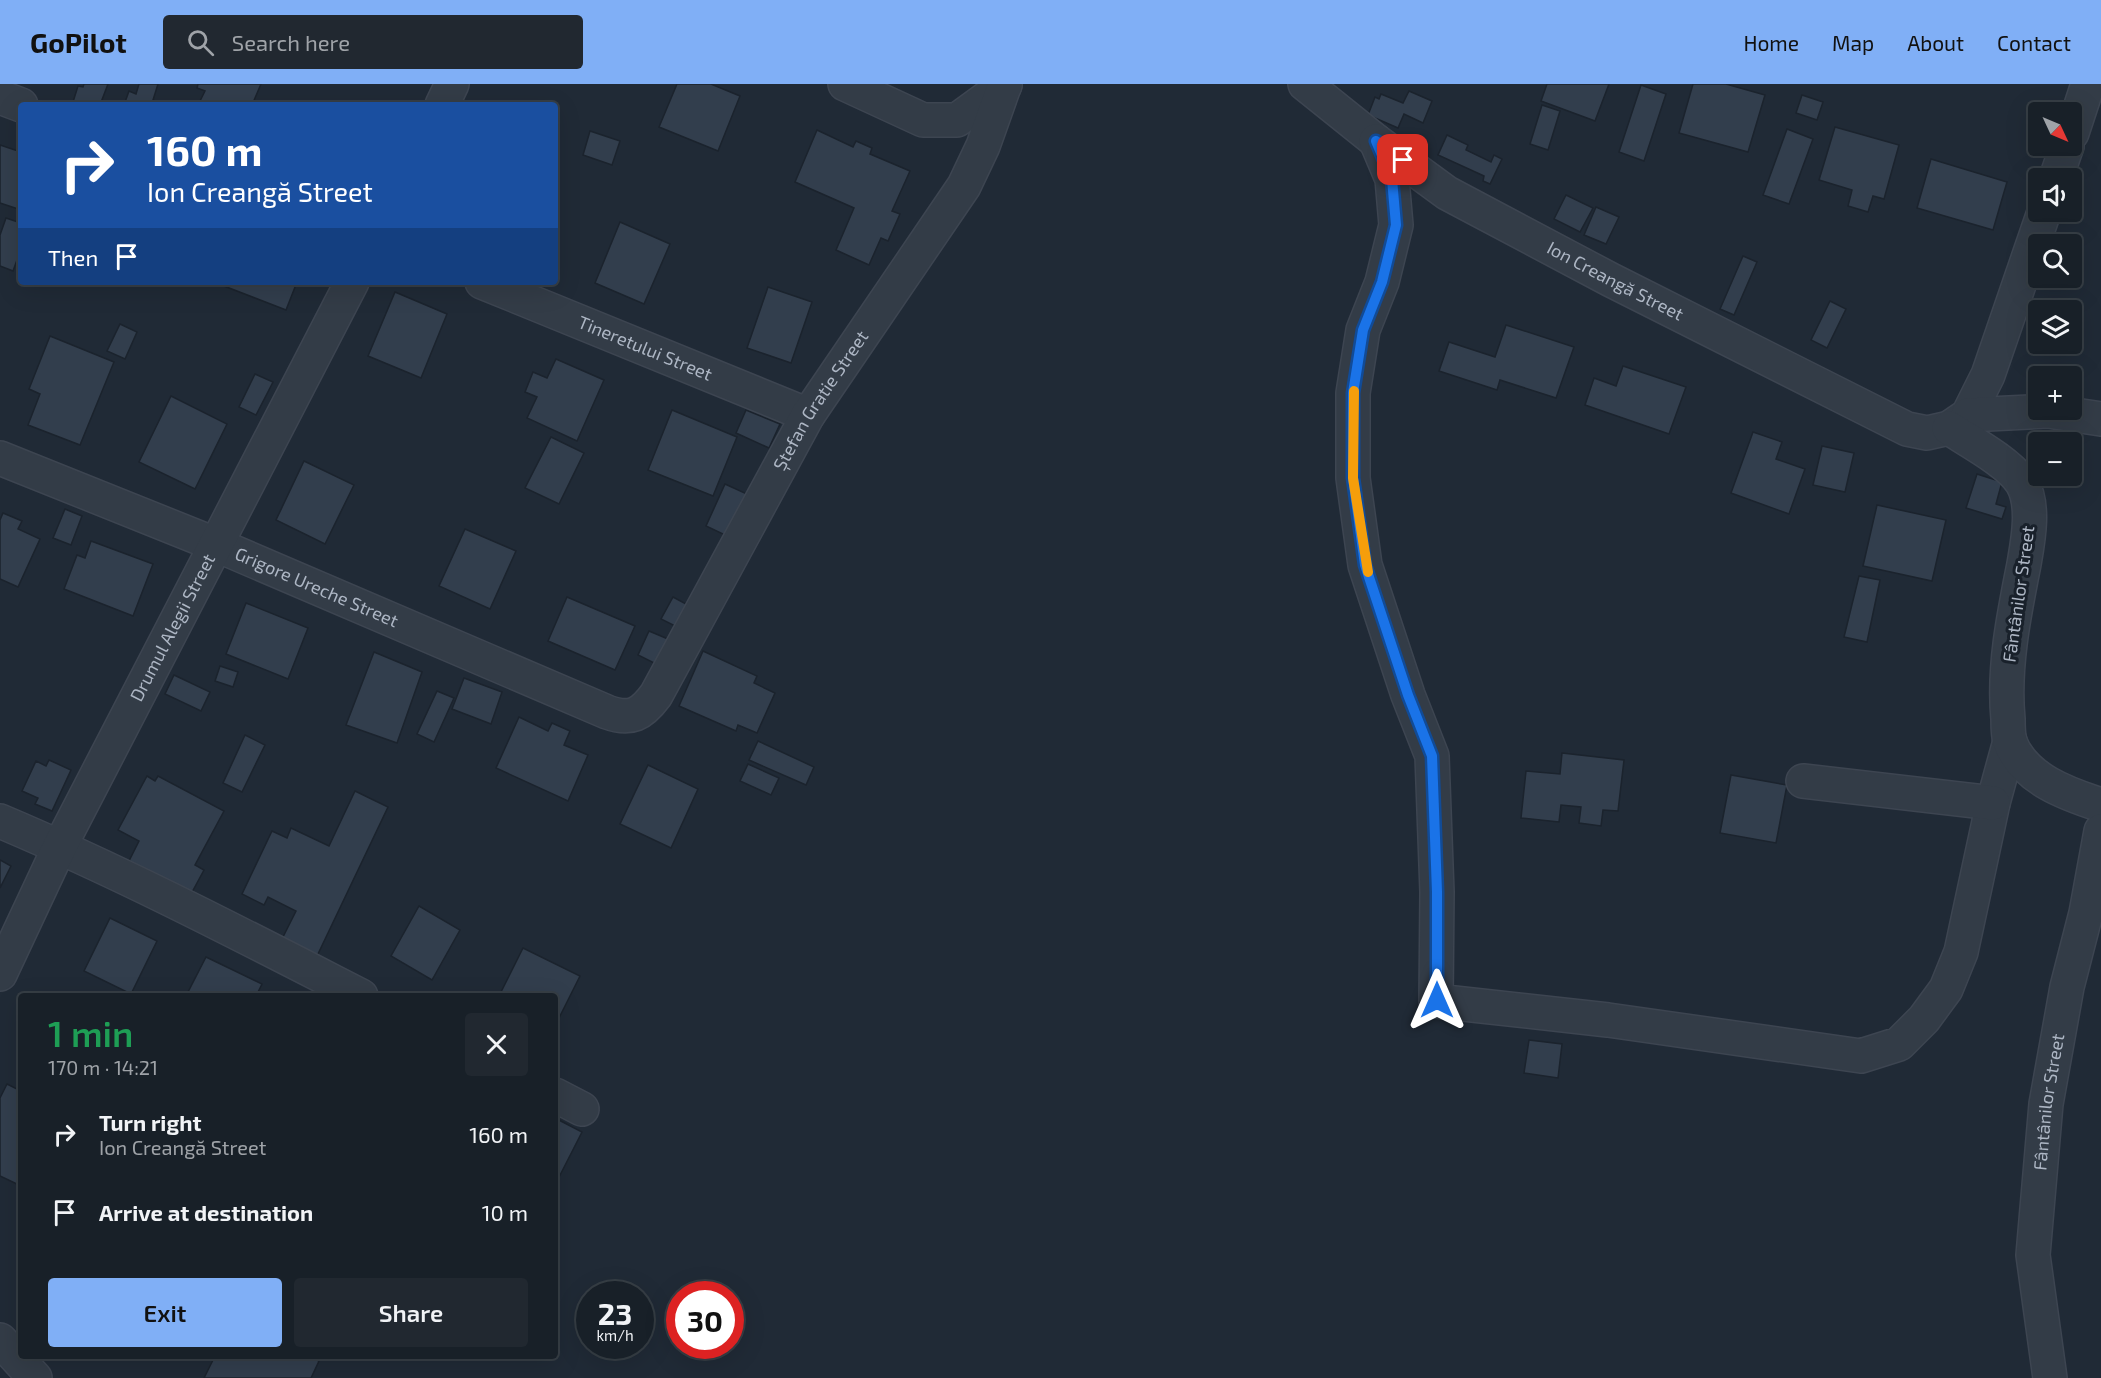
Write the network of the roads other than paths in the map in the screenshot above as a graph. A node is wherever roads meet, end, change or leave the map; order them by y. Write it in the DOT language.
graph roads {
  1 [pos="452,84"];
  2 [pos="845,84"];
  3 [pos="2088,84"];
  4 [pos="1005,85"];
  5 [pos="1324,90"];
  6 [pos="0,98"];
  7 [pos="443,102"];
  8 [pos="2082,102"];
  9 [pos="18,104"];
  10 [pos="1376,141"];
  11 [pos="2041,222"];
  12 [pos="350,285"];
  13 [pos="489,285"];
  14 [pos="808,415"];
  15 [pos="2101,419"];
  16 [pos="1959,421"];
  17 [pos="0,458"];
  18 [pos="218,545"];
  19 [pos="633,715"];
  20 [pos="2010,741"];
  21 [pos="1803,781"];
  22 [pos="1993,803"];
  23 [pos="2101,805"];
  24 [pos="0,821"];
  25 [pos="2101,831"];
  26 [pos="60,846"];
  27 [pos="0,974"];
  28 [pos="355,993"];
  29 [pos="0,1340"];
  30 [pos="35,1378"];
  31 [pos="2050,1378"];
  1 -- 7 [label="street"];
  2 -- 4 [label="street"];
  3 -- 8 [label="street"];
  4 -- 14 [label="street, Ștefan Gratie Street"];
  5 -- 10 [label="street, Ion Creangă Street"];
  6 -- 9 [label="street"];
  10 -- 16 [label="street, Ion Creangă Street"];
  10 -- 22 [label="street"];
  11 -- 16 [label="street"];
  12 -- 18 [label="street, Drumul Alegii Street"];
  13 -- 14 [label="street, Tineretului Street"];
  14 -- 19 [label="street, Ștefan Gratie Street"];
  15 -- 16 [label="street, Ion Creangă Street"];
  16 -- 20 [label="street, Fântânilor Street"];
  17 -- 18 [label="street, Grigore Ureche Street"];
  18 -- 19 [label="street, Grigore Ureche Street"];
  18 -- 26 [label="street, Drumul Alegii Street"];
  20 -- 22 [label="street"];
  20 -- 23 [label="street, Fântânilor Street"];
  21 -- 22 [label="street"];
  24 -- 26 [label="street"];
  25 -- 31 [label="street, Fântânilor Street"];
  26 -- 27 [label="street, Drumul Alegii Street"];
  26 -- 28 [label="street"];
  29 -- 30 [label="street"];
}
